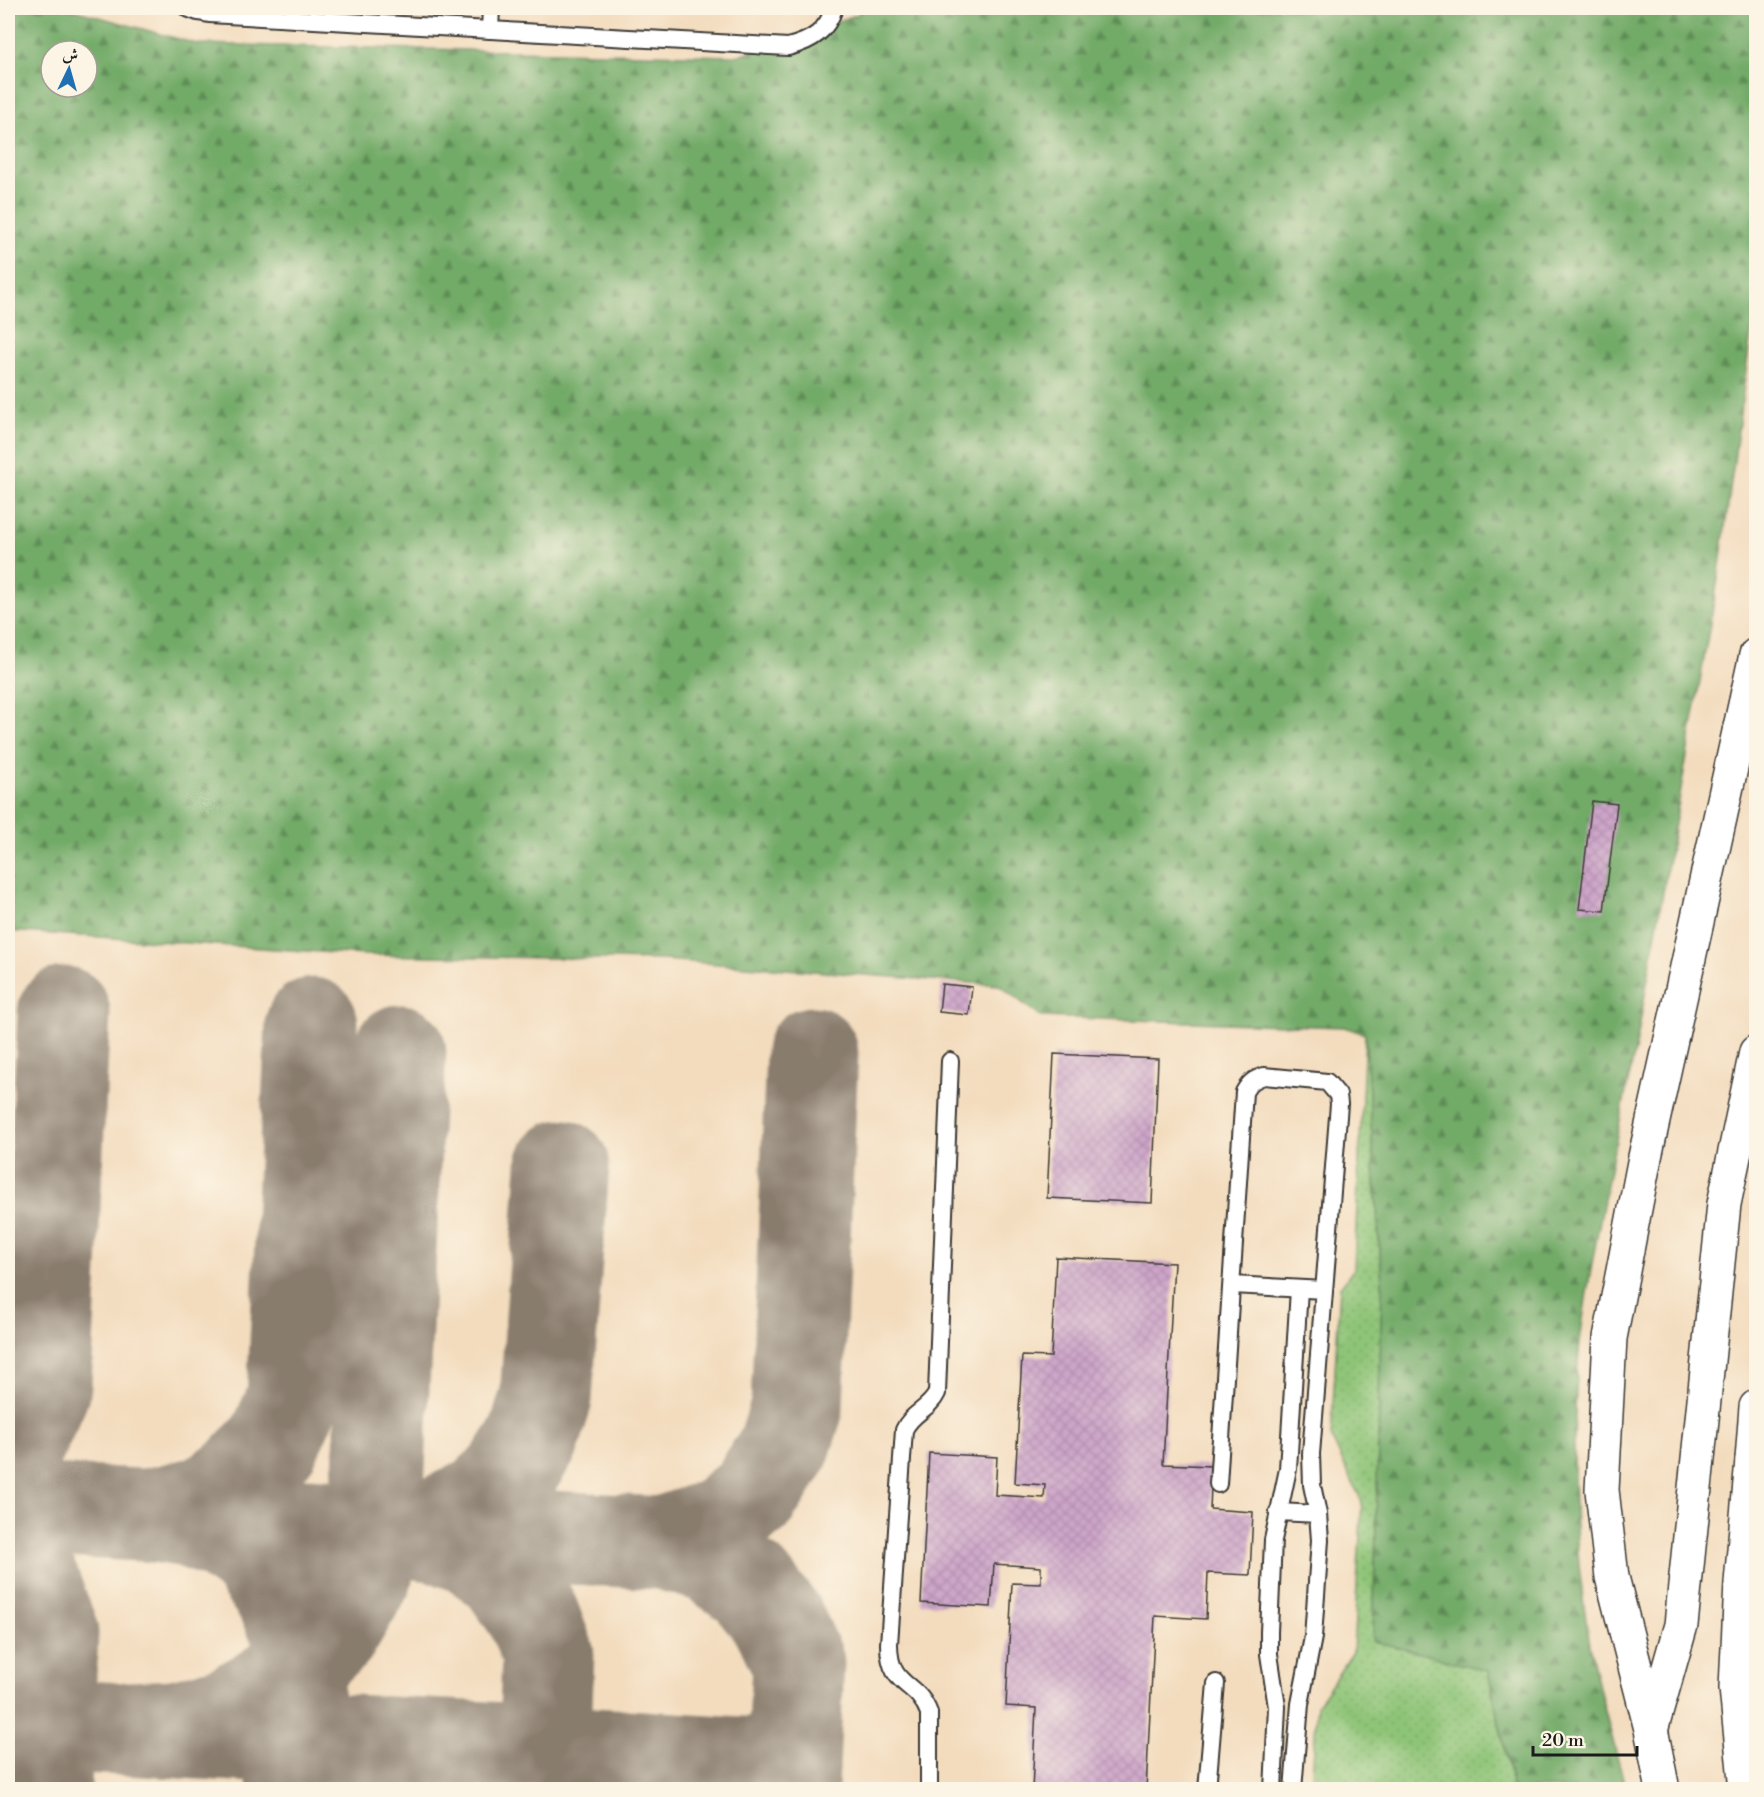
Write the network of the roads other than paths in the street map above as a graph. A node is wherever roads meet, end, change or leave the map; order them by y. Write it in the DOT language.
graph roads {
  1 [pos="187,8"];
  2 [pos="491,8"];
  3 [pos="834,8"];
  4 [pos="379,15"];
  5 [pos="490,30"];
  6 [pos="1756,655"];
  7 [pos="1756,1052"];
  8 [pos="950,1061"];
  9 [pos="1232,1285"];
  10 [pos="1299,1289"];
  11 [pos="1324,1290"];
  12 [pos="1756,1407"];
  13 [pos="1752,1460"];
  14 [pos="1218,1484"];
  15 [pos="1278,1512"];
  16 [pos="1318,1514"];
  17 [pos="1756,1605"];
  18 [pos="1216,1683"];
  19 [pos="1651,1729"];
  20 [pos="929,1790"];
  21 [pos="1207,1790"];
  22 [pos="1273,1790"];
  23 [pos="1293,1790"];
  24 [pos="1663,1790"];
  25 [pos="1746,1790"];
  1 -- 4 [label="lane"];
  2 -- 5 [label="lane"];
  3 -- 5 [label="lane"];
  4 -- 5 [label="lane"];
  6 -- 19 [label="highway"];
  7 -- 19 [label="highway"];
  8 -- 20 [label="lane"];
  9 -- 10 [label="lane"];
  9 -- 11 [label="lane"];
  9 -- 14 [label="lane"];
  10 -- 11 [label="lane"];
  10 -- 15 [label="lane"];
  11 -- 16 [label="lane"];
  12 -- 13 [label="highway"];
  13 -- 17 [label="highway"];
  13 -- 25 [label="highway"];
  15 -- 16 [label="lane"];
  15 -- 22 [label="lane"];
  16 -- 23 [label="lane"];
  18 -- 21 [label="lane"];
  19 -- 24 [label="highway"];
}
